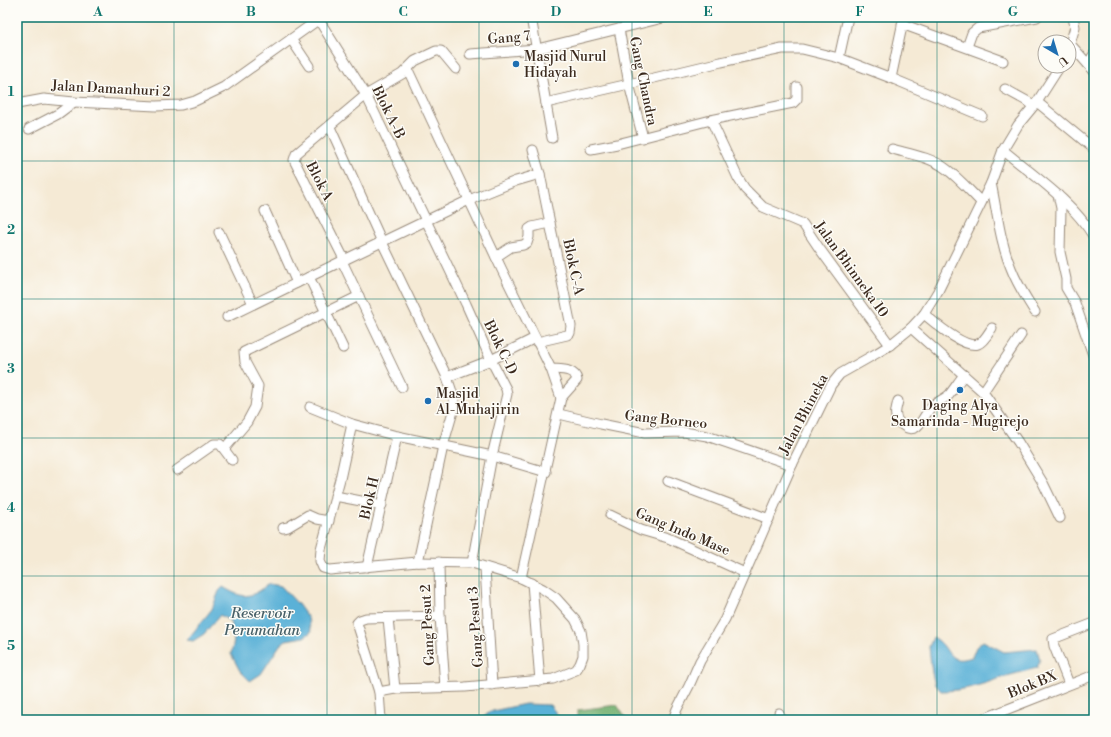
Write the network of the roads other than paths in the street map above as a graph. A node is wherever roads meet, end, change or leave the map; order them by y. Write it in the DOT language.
graph roads {
  1 [pos="531,17"];
  2 [pos="667,17"];
  3 [pos="848,17"];
  4 [pos="1038,17"];
  5 [pos="1073,17"];
  6 [pos="319,18"];
  7 [pos="903,20"];
  8 [pos="619,30"];
  9 [pos="1073,34"];
  10 [pos="291,39"];
  11 [pos="967,47"];
  12 [pos="537,49"];
  13 [pos="1077,52"];
  14 [pos="470,54"];
  15 [pos="1094,54"];
  16 [pos="839,58"];
  17 [pos="1003,61"];
  18 [pos="1088,64"];
  19 [pos="309,66"];
  20 [pos="456,69"];
  21 [pos="408,70"];
  22 [pos="1094,71"];
  23 [pos="1055,74"];
  24 [pos="891,78"];
  25 [pos="629,84"];
  26 [pos="797,87"];
  27 [pos="1005,89"];
  28 [pos="366,95"];
  29 [pos="74,102"];
  30 [pos="546,103"];
  31 [pos="1036,103"];
  32 [pos="17,104"];
  33 [pos="982,116"];
  34 [pos="711,120"];
  35 [pos="330,127"];
  36 [pos="29,129"];
  37 [pos="552,138"];
  38 [pos="643,138"];
  39 [pos="591,149"];
  40 [pos="892,149"];
  41 [pos="1094,149"];
  42 [pos="534,150"];
  43 [pos="1003,150"];
  44 [pos="540,174"];
  45 [pos="991,183"];
  46 [pos="1058,195"];
  47 [pos="469,200"];
  48 [pos="981,202"];
  49 [pos="265,211"];
  50 [pos="426,221"];
  51 [pos="550,223"];
  52 [pos="219,232"];
  53 [pos="1094,237"];
  54 [pos="382,242"];
  55 [pos="496,257"];
  56 [pos="343,260"];
  57 [pos="309,277"];
  58 [pos="297,283"];
  59 [pos="359,296"];
  60 [pos="253,304"];
  61 [pos="326,312"];
  62 [pos="1036,312"];
  63 [pos="924,314"];
  64 [pos="227,317"];
  65 [pos="911,328"];
  66 [pos="992,328"];
  67 [pos="1021,335"];
  68 [pos="536,340"];
  69 [pos="890,345"];
  70 [pos="343,348"];
  71 [pos="1094,358"];
  72 [pos="491,360"];
  73 [pos="551,369"];
  74 [pos="964,375"];
  75 [pos="447,377"];
  76 [pos="402,388"];
  77 [pos="983,392"];
  78 [pos="561,398"];
  79 [pos="898,401"];
  80 [pos="310,407"];
  81 [pos="559,414"];
  82 [pos="352,424"];
  83 [pos="397,436"];
  84 [pos="443,446"];
  85 [pos="224,448"];
  86 [pos="492,456"];
  87 [pos="232,460"];
  88 [pos="792,465"];
  89 [pos="177,470"];
  90 [pos="546,472"];
  91 [pos="668,481"];
  92 [pos="335,496"];
  93 [pos="382,505"];
  94 [pos="610,515"];
  95 [pos="1060,518"];
  96 [pos="769,519"];
  97 [pos="329,521"];
  98 [pos="283,528"];
  99 [pos="418,562"];
  100 [pos="439,562"];
  101 [pos="472,563"];
  102 [pos="367,567"];
  103 [pos="485,568"];
  104 [pos="745,573"];
  105 [pos="521,578"];
  106 [pos="532,583"];
  107 [pos="440,616"];
  108 [pos="388,618"];
  109 [pos="1094,623"];
  110 [pos="1094,675"];
  111 [pos="540,681"];
  112 [pos="1069,684"];
  113 [pos="492,685"];
  114 [pos="445,687"];
  115 [pos="395,689"];
  116 [pos="379,692"];
  117 [pos="381,720"];
  118 [pos="674,720"];
  119 [pos="980,720"];
  1 -- 12 [label="street"];
  2 -- 8 [label="street, Gang 7"];
  3 -- 16 [label="street"];
  4 -- 11 [label="street"];
  5 -- 9 [label="street"];
  6 -- 10 [label="street, Jalan Damanhuri 2"];
  6 -- 28 [label="street, Blok A-B"];
  7 -- 11 [label="street"];
  7 -- 24 [label="street"];
  8 -- 12 [label="street, Gang 7"];
  8 -- 25 [label="street, Gang Chandra"];
  10 -- 19 [label="street"];
  10 -- 29 [label="street, Jalan Damanhuri 2"];
  11 -- 17 [label="street"];
  12 -- 14 [label="street, Gang 7"];
  12 -- 30 [label="street"];
  13 -- 18 [label="street"];
  15 -- 18 [label="street"];
  16 -- 24 [label="street"];
  16 -- 25 [label="street"];
  18 -- 22 [label="street"];
  20 -- 21 [label="street, Blok A"];
  21 -- 28 [label="street, Blok A"];
  21 -- 47 [label="street"];
  23 -- 31 [label="street, Jalan Bhineka"];
  24 -- 33 [label="street"];
  25 -- 30 [label="street"];
  25 -- 38 [label="street, Gang Chandra"];
  26 -- 34 [label="street"];
  27 -- 31 [label="street"];
  28 -- 35 [label="street, Blok A"];
  28 -- 50 [label="street, Blok A-B"];
  29 -- 32 [label="street, Jalan Damanhuri 2"];
  29 -- 36 [label="street"];
  30 -- 37 [label="street"];
  31 -- 41 [label="street"];
  31 -- 43 [label="street, Jalan Bhineka"];
  34 -- 38 [label="street"];
  34 -- 69 [label="street, Jalan Bhinneka 10"];
  35 -- 54 [label="street"];
  35 -- 56 [label="street, Blok A"];
  38 -- 39 [label="street"];
  40 -- 48 [label="street"];
  42 -- 44 [label="street, Blok C-A"];
  43 -- 45 [label="street, Jalan Bhineka"];
  43 -- 46 [label="street"];
  44 -- 47 [label="street"];
  44 -- 51 [label="street, Blok C-A"];
  45 -- 48 [label="street, Jalan Bhineka"];
  45 -- 62 [label="street"];
  46 -- 53 [label="street"];
  46 -- 71 [label="street"];
  47 -- 50 [label="street"];
  47 -- 55 [label="street"];
  48 -- 63 [label="street, Jalan Bhineka"];
  49 -- 58 [label="street"];
  50 -- 54 [label="street"];
  50 -- 72 [label="street, Blok C-D"];
  51 -- 55 [label="street"];
  51 -- 68 [label="street, Blok C-A"];
  52 -- 60 [label="street"];
  54 -- 56 [label="street"];
  54 -- 75 [label="street"];
  55 -- 68 [label="street"];
  56 -- 57 [label="street"];
  56 -- 59 [label="street, Blok A"];
  57 -- 58 [label="street"];
  57 -- 61 [label="street"];
  58 -- 60 [label="street"];
  59 -- 61 [label="street"];
  59 -- 76 [label="street, Blok A"];
  60 -- 64 [label="street"];
  61 -- 70 [label="street"];
  61 -- 85 [label="street"];
  63 -- 65 [label="street, Jalan Bhineka"];
  63 -- 66 [label="street"];
  65 -- 69 [label="street, Jalan Bhineka"];
  65 -- 74 [label="street"];
  67 -- 77 [label="street"];
  68 -- 72 [label="street, Blok C-A"];
  68 -- 73 [label="street"];
  69 -- 88 [label="street, Jalan Bhineka"];
  72 -- 75 [label="street, Blok C-A"];
  72 -- 86 [label="street, Blok C-D"];
  73 -- 78 [label="street"];
  73 -- 78 [label="street"];
  74 -- 77 [label="street"];
  74 -- 79 [label="street"];
  75 -- 84 [label="street"];
  77 -- 95 [label="street"];
  78 -- 81 [label="street"];
  80 -- 82 [label="street"];
  81 -- 88 [label="street, Gang Borneo"];
  81 -- 90 [label="street"];
  82 -- 83 [label="street"];
  82 -- 92 [label="street"];
  83 -- 84 [label="street"];
  83 -- 93 [label="street, Blok H"];
  84 -- 86 [label="street"];
  84 -- 99 [label="street"];
  85 -- 87 [label="street"];
  85 -- 89 [label="street"];
  86 -- 90 [label="street"];
  86 -- 101 [label="street, Blok C-D"];
  88 -- 96 [label="street, Jalan Bhineka"];
  90 -- 105 [label="street"];
  91 -- 96 [label="street"];
  92 -- 93 [label="street"];
  92 -- 97 [label="street"];
  93 -- 102 [label="street, Blok H"];
  94 -- 104 [label="street, Gang Indo Mase"];
  96 -- 104 [label="street, Jalan Bhineka"];
  97 -- 98 [label="street"];
  97 -- 102 [label="street"];
  99 -- 100 [label="street"];
  99 -- 102 [label="street"];
  100 -- 101 [label="street"];
  100 -- 107 [label="street, Gang Pesut 2"];
  101 -- 103 [label="street"];
  103 -- 105 [label="street"];
  103 -- 113 [label="street, Gang Pesut 3"];
  104 -- 118 [label="street, Jalan Bhineka"];
  105 -- 106 [label="street"];
  106 -- 111 [label="street"];
  106 -- 111 [label="street"];
  107 -- 108 [label="street"];
  107 -- 114 [label="street, Gang Pesut 2"];
  108 -- 115 [label="street"];
  108 -- 116 [label="street"];
  109 -- 112 [label="street"];
  110 -- 112 [label="street, Blok BX"];
  111 -- 113 [label="street"];
  112 -- 119 [label="street, Blok BX"];
  113 -- 114 [label="street"];
  114 -- 115 [label="street"];
  115 -- 116 [label="street"];
  116 -- 117 [label="street"];
}
